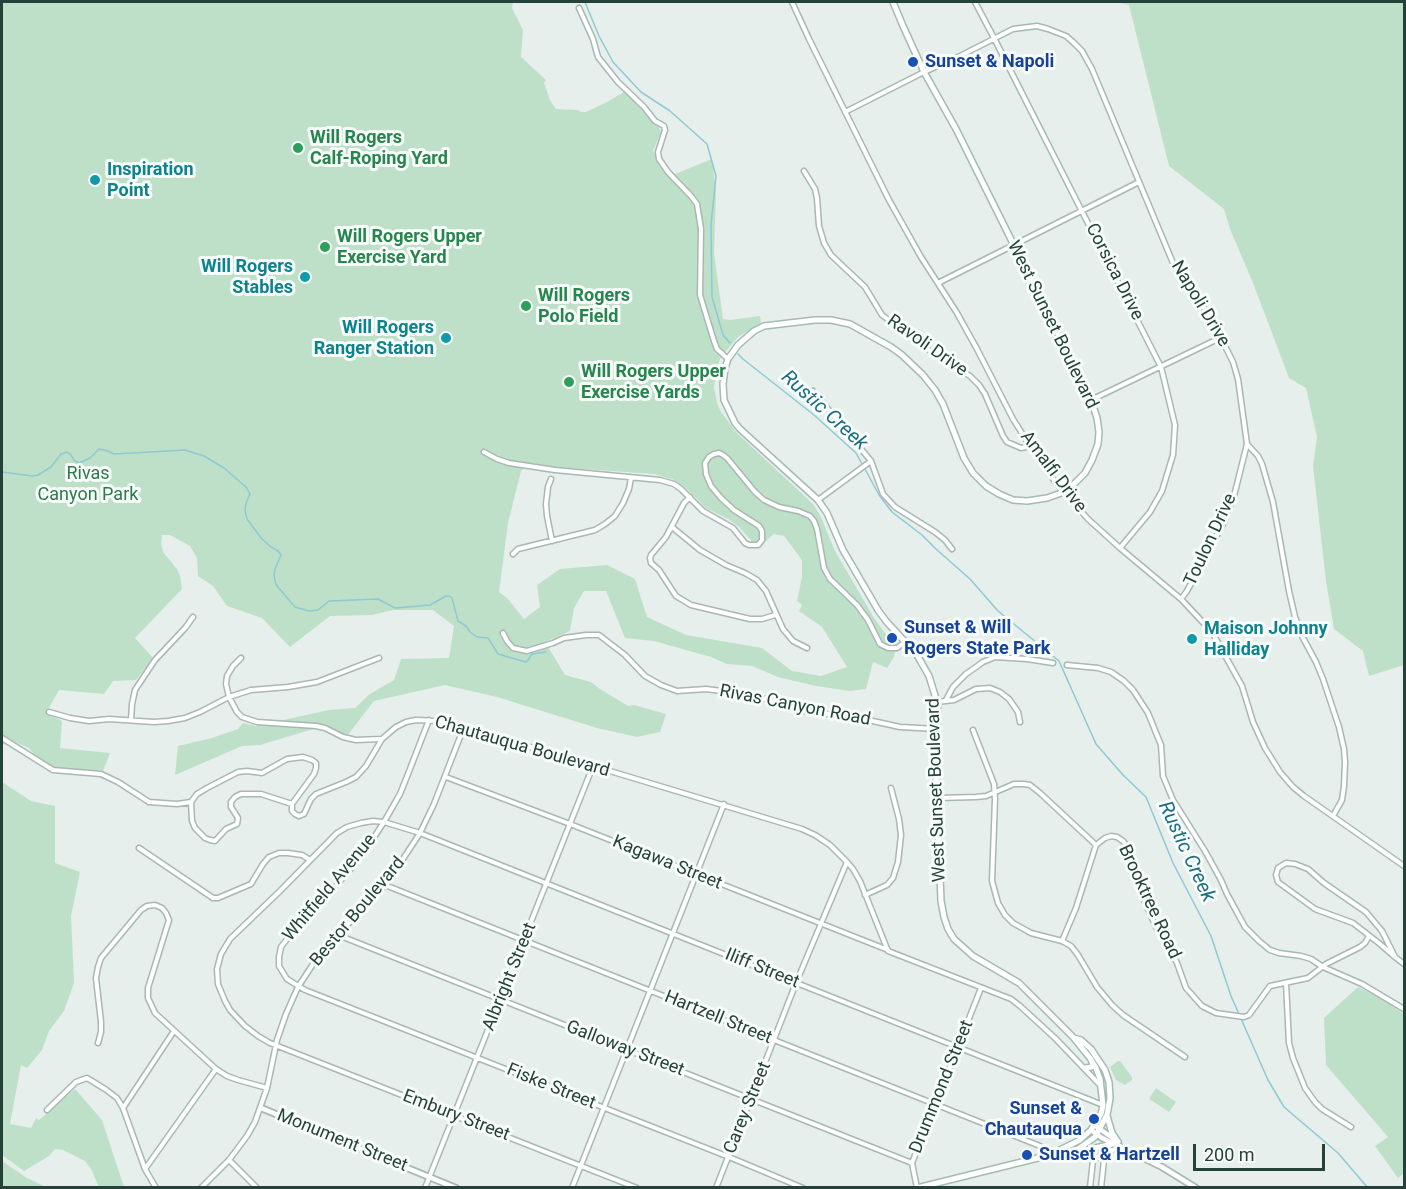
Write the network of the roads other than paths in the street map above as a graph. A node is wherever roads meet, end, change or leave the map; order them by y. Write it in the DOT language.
graph roads {
  1 [pos="792,2"];
  2 [pos="796,2"];
  3 [pos="893,2"];
  4 [pos="975,2"];
  5 [pos="579,8"];
  6 [pos="798,12"];
  7 [pos="994,38"];
  8 [pos="924,72"];
  9 [pos="846,112"];
  10 [pos="804,171"];
  11 [pos="1139,182"];
  12 [pos="1083,211"];
  13 [pos="1013,245"];
  14 [pos="938,283"];
  15 [pos="1222,337"];
  16 [pos="728,360"];
  17 [pos="1161,367"];
  18 [pos="813,391"];
  19 [pos="1091,400"];
  20 [pos="1247,444"];
  21 [pos="1030,446"];
  22 [pos="484,452"];
  23 [pos="871,461"];
  24 [pos="631,478"];
  25 [pos="551,479"];
  26 [pos="1064,492"];
  27 [pos="690,497"];
  28 [pos="818,500"];
  29 [pos="672,527"];
  30 [pos="552,541"];
  31 [pos="1120,548"];
  32 [pos="951,549"];
  33 [pos="513,554"];
  34 [pos="1181,599"];
  35 [pos="775,615"];
  36 [pos="193,617"];
  37 [pos="503,633"];
  38 [pos="905,642"];
  39 [pos="807,648"];
  40 [pos="241,658"];
  41 [pos="379,658"];
  42 [pos="1053,663"];
  43 [pos="1067,665"];
  44 [pos="228,697"];
  45 [pos="946,700"];
  46 [pos="937,702"];
  47 [pos="49,712"];
  48 [pos="131,720"];
  49 [pos="429,720"];
  50 [pos="1020,722"];
  51 [pos="464,727"];
  52 [pos="937,729"];
  53 [pos="973,730"];
  54 [pos="2,738"];
  55 [pos="382,739"];
  56 [pos="593,766"];
  57 [pos="446,777"];
  58 [pos="891,788"];
  59 [pos="995,793"];
  60 [pos="937,798"];
  61 [pos="191,802"];
  62 [pos="292,804"];
  63 [pos="724,804"];
  64 [pos="1333,816"];
  65 [pos="384,822"];
  66 [pos="570,824"];
  67 [pos="420,832"];
  68 [pos="1096,845"];
  69 [pos="139,848"];
  70 [pos="310,860"];
  71 [pos="847,862"];
  72 [pos="1404,866"];
  73 [pos="695,874"];
  74 [pos="547,883"];
  75 [pos="385,885"];
  76 [pos="865,895"];
  77 [pos="820,924"];
  78 [pos="673,933"];
  79 [pos="338,935"];
  80 [pos="1369,936"];
  81 [pos="524,941"];
  82 [pos="1062,941"];
  83 [pos="888,951"];
  84 [pos="1395,957"];
  85 [pos="1404,964"];
  86 [pos="1323,967"];
  87 [pos="796,983"];
  88 [pos="1286,983"];
  89 [pos="298,987"];
  90 [pos="981,988"];
  91 [pos="650,991"];
  92 [pos="501,1000"];
  93 [pos="1404,1009"];
  94 [pos="174,1031"];
  95 [pos="1073,1037"];
  96 [pos="774,1041"];
  97 [pos="98,1043"];
  98 [pos="275,1045"];
  99 [pos="958,1047"];
  100 [pos="626,1049"];
  101 [pos="1185,1057"];
  102 [pos="478,1058"];
  103 [pos="1090,1058"];
  104 [pos="1084,1068"];
  105 [pos="216,1069"];
  106 [pos="1102,1087"];
  107 [pos="267,1088"];
  108 [pos="752,1098"];
  109 [pos="935,1105"];
  110 [pos="1103,1105"];
  111 [pos="123,1108"];
  112 [pos="261,1108"];
  113 [pos="604,1108"];
  114 [pos="47,1110"];
  115 [pos="1107,1115"];
  116 [pos="454,1116"];
  117 [pos="1351,1127"];
  118 [pos="1095,1130"];
  119 [pos="1115,1143"];
  120 [pos="1125,1149"];
  121 [pos="1073,1152"];
  122 [pos="1080,1152"];
  123 [pos="1050,1155"];
  124 [pos="729,1156"];
  125 [pos="229,1160"];
  126 [pos="1093,1160"];
  127 [pos="1104,1160"];
  128 [pos="912,1162"];
  129 [pos="580,1165"];
  130 [pos="144,1169"];
  131 [pos="430,1177"];
  132 [pos="156,1188"];
  133 [pos="201,1188"];
  134 [pos="256,1188"];
  135 [pos="426,1188"];
  136 [pos="456,1188"];
  137 [pos="572,1188"];
  138 [pos="637,1188"];
  139 [pos="717,1188"];
  140 [pos="803,1188"];
  141 [pos="917,1188"];
  142 [pos="1090,1188"];
  143 [pos="1101,1188"];
  144 [pos="1196,1188"];
  1 -- 6 [label="street, Amalfi Drive"];
  2 -- 6 [label="street"];
  3 -- 8 [label="main road, West Sunset Boulevard"];
  4 -- 7 [label="street, Corsica Drive"];
  5 -- 16 [label="street"];
  6 -- 9 [label="street, Amalfi Drive"];
  7 -- 8 [label="street, Napoli Drive"];
  7 -- 11 [label="street, Napoli Drive"];
  7 -- 12 [label="street, Corsica Drive"];
  8 -- 9 [label="street, Napoli Drive"];
  8 -- 13 [label="main road, West Sunset Boulevard"];
  9 -- 14 [label="street, Amalfi Drive"];
  10 -- 21 [label="street, Ravoli Drive"];
  11 -- 12 [label="street"];
  11 -- 15 [label="street, Napoli Drive"];
  12 -- 13 [label="street"];
  12 -- 17 [label="street, Corsica Drive"];
  13 -- 14 [label="street"];
  13 -- 19 [label="main road, West Sunset Boulevard"];
  14 -- 21 [label="street, Amalfi Drive"];
  15 -- 17 [label="street"];
  15 -- 20 [label="street, Napoli Drive"];
  16 -- 26 [label="main road, West Sunset Boulevard"];
  16 -- 28 [label="main road, West Sunset Boulevard"];
  17 -- 19 [label="street"];
  17 -- 31 [label="street, Corsica Drive"];
  18 -- 23 [label="street"];
  19 -- 26 [label="main road, West Sunset Boulevard"];
  20 -- 34 [label="street, Toulon Drive"];
  20 -- 64 [label="street, Napoli Drive"];
  21 -- 26 [label="street, Amalfi Drive"];
  22 -- 24 [label="street"];
  23 -- 28 [label="street"];
  23 -- 32 [label="street"];
  24 -- 27 [label="street"];
  24 -- 30 [label="street"];
  25 -- 30 [label="street"];
  26 -- 31 [label="street, Amalfi Drive"];
  27 -- 29 [label="street"];
  27 -- 38 [label="street"];
  28 -- 38 [label="main road, West Sunset Boulevard"];
  29 -- 35 [label="street"];
  29 -- 35 [label="street"];
  30 -- 33 [label="street"];
  31 -- 34 [label="street, Amalfi Drive"];
  34 -- 64 [label="street, Amalfi Drive"];
  35 -- 39 [label="street"];
  36 -- 48 [label="street"];
  37 -- 52 [label="street, Rivas Canyon Road"];
  38 -- 46 [label="main road, West Sunset Boulevard"];
  40 -- 44 [label="street"];
  41 -- 44 [label="street"];
  42 -- 45 [label="street"];
  43 -- 86 [label="street"];
  44 -- 48 [label="street"];
  44 -- 55 [label="street"];
  45 -- 46 [label="street"];
  45 -- 50 [label="street"];
  46 -- 52 [label="main road, West Sunset Boulevard"];
  47 -- 48 [label="street"];
  49 -- 51 [label="street, Chautauqua Boulevard"];
  49 -- 55 [label="street, Chautauqua Boulevard"];
  49 -- 65 [label="street, Whitfield Avenue"];
  51 -- 56 [label="street, Chautauqua Boulevard"];
  51 -- 57 [label="street, Bestor Boulevard"];
  52 -- 60 [label="main road, West Sunset Boulevard"];
  53 -- 59 [label="street"];
  54 -- 61 [label="street"];
  55 -- 62 [label="street, Chautauqua Boulevard"];
  56 -- 63 [label="street, Chautauqua Boulevard"];
  56 -- 66 [label="street, Albright Street"];
  57 -- 66 [label="street, Kagawa Street"];
  57 -- 67 [label="street, Bestor Boulevard"];
  58 -- 76 [label="street"];
  59 -- 60 [label="street, Brooktree Road"];
  59 -- 68 [label="street, Brooktree Road"];
  59 -- 82 [label="street"];
  60 -- 95 [label="main road, West Sunset Boulevard"];
  61 -- 62 [label="street"];
  61 -- 62 [label="street"];
  63 -- 71 [label="street, Chautauqua Boulevard"];
  63 -- 73 [label="street"];
  64 -- 72 [label="street, Amalfi Drive"];
  65 -- 67 [label="street, Iliff Street"];
  65 -- 70 [label="street, Embury Street"];
  65 -- 89 [label="street, Whitfield Avenue"];
  66 -- 73 [label="street, Kagawa Street"];
  66 -- 74 [label="street, Albright Street"];
  67 -- 74 [label="street, Iliff Street"];
  67 -- 75 [label="street, Bestor Boulevard"];
  68 -- 82 [label="street"];
  68 -- 88 [label="street, Brooktree Road"];
  69 -- 70 [label="street"];
  70 -- 98 [label="street, Embury Street"];
  71 -- 76 [label="street, Chautauqua Boulevard"];
  71 -- 77 [label="street, Carey Street"];
  73 -- 77 [label="street, Kagawa Street"];
  73 -- 78 [label="street"];
  74 -- 78 [label="street, Iliff Street"];
  74 -- 81 [label="street, Albright Street"];
  75 -- 79 [label="street, Bestor Boulevard"];
  75 -- 81 [label="street, Hartzell Street"];
  76 -- 83 [label="street, Chautauqua Boulevard"];
  77 -- 83 [label="street, Kagawa Street"];
  77 -- 87 [label="street, Carey Street"];
  78 -- 87 [label="street, Iliff Street"];
  78 -- 91 [label="street"];
  79 -- 89 [label="street, Bestor Boulevard"];
  79 -- 92 [label="street, Galloway Street"];
  80 -- 84 [label="street"];
  80 -- 84 [label="street"];
  80 -- 86 [label="street, Brooktree Road"];
  81 -- 91 [label="street, Hartzell Street"];
  81 -- 92 [label="street, Albright Street"];
  82 -- 101 [label="street"];
  83 -- 90 [label="street"];
  84 -- 85 [label="street"];
  86 -- 88 [label="street, Brooktree Road"];
  86 -- 93 [label="street"];
  87 -- 96 [label="street, Carey Street"];
  87 -- 99 [label="street, Iliff Street"];
  88 -- 117 [label="street"];
  89 -- 98 [label="street, Bestor Boulevard"];
  89 -- 102 [label="street, Fiske Street"];
  90 -- 99 [label="street, Drummond Street"];
  90 -- 104 [label="street"];
  91 -- 96 [label="street, Hartzell Street"];
  91 -- 100 [label="street"];
  92 -- 100 [label="street, Galloway Street"];
  92 -- 102 [label="street, Albright Street"];
  94 -- 97 [label="street, Monument Street"];
  94 -- 105 [label="street, Monument Street"];
  94 -- 111 [label="street"];
  95 -- 103 [label="main road, West Sunset Boulevard"];
  95 -- 115 [label="main road, West Sunset Boulevard"];
  96 -- 108 [label="street, Carey Street"];
  96 -- 109 [label="street, Hartzell Street"];
  98 -- 107 [label="street, Bestor Boulevard"];
  98 -- 116 [label="street, Embury Street"];
  99 -- 109 [label="street, Drummond Street"];
  99 -- 110 [label="street, Iliff Street"];
  100 -- 108 [label="street, Galloway Street"];
  100 -- 113 [label="street"];
  102 -- 113 [label="street, Fiske Street"];
  102 -- 116 [label="street, Albright Street"];
  103 -- 104 [label="main road"];
  103 -- 106 [label="main road, West Sunset Boulevard"];
  104 -- 106 [label="street"];
  105 -- 107 [label="street, Monument Street"];
  105 -- 130 [label="street"];
  106 -- 110 [label="main road, West Sunset Boulevard"];
  107 -- 112 [label="street, Bestor Boulevard"];
  108 -- 124 [label="street, Carey Street"];
  108 -- 128 [label="street, Galloway Street"];
  109 -- 123 [label="street, Hartzell Street"];
  109 -- 128 [label="street, Drummond Street"];
  110 -- 118 [label="main road, West Sunset Boulevard"];
  111 -- 114 [label="street"];
  111 -- 130 [label="street"];
  112 -- 125 [label="street, Bestor Boulevard"];
  112 -- 131 [label="street, Monument Street"];
  113 -- 124 [label="street, Fiske Street"];
  113 -- 129 [label="street"];
  115 -- 118 [label="main road, West Sunset Boulevard"];
  115 -- 119 [label="main road"];
  116 -- 129 [label="street, Embury Street"];
  116 -- 131 [label="street, Albright Street"];
  118 -- 119 [label="street"];
  118 -- 121 [label="main road, West Sunset Boulevard"];
  118 -- 123 [label="main road, West Sunset Boulevard"];
  119 -- 120 [label="street"];
  119 -- 122 [label="main road"];
  120 -- 127 [label="street"];
  120 -- 144 [label="street"];
  121 -- 122 [label="main road"];
  121 -- 123 [label="main road, West Sunset Boulevard"];
  122 -- 126 [label="street"];
  123 -- 141 [label="main road, West Sunset Boulevard"];
  124 -- 139 [label="street, Carey Street"];
  124 -- 140 [label="street, Fiske Street"];
  125 -- 133 [label="street, Bestor Boulevard"];
  125 -- 134 [label="street"];
  126 -- 127 [label="street"];
  126 -- 142 [label="street"];
  127 -- 143 [label="street"];
  128 -- 141 [label="street, Drummond Street"];
  129 -- 137 [label="street"];
  129 -- 138 [label="street, Embury Street"];
  130 -- 132 [label="street"];
  131 -- 135 [label="street, Albright Street"];
  131 -- 136 [label="street, Monument Street"];
}
